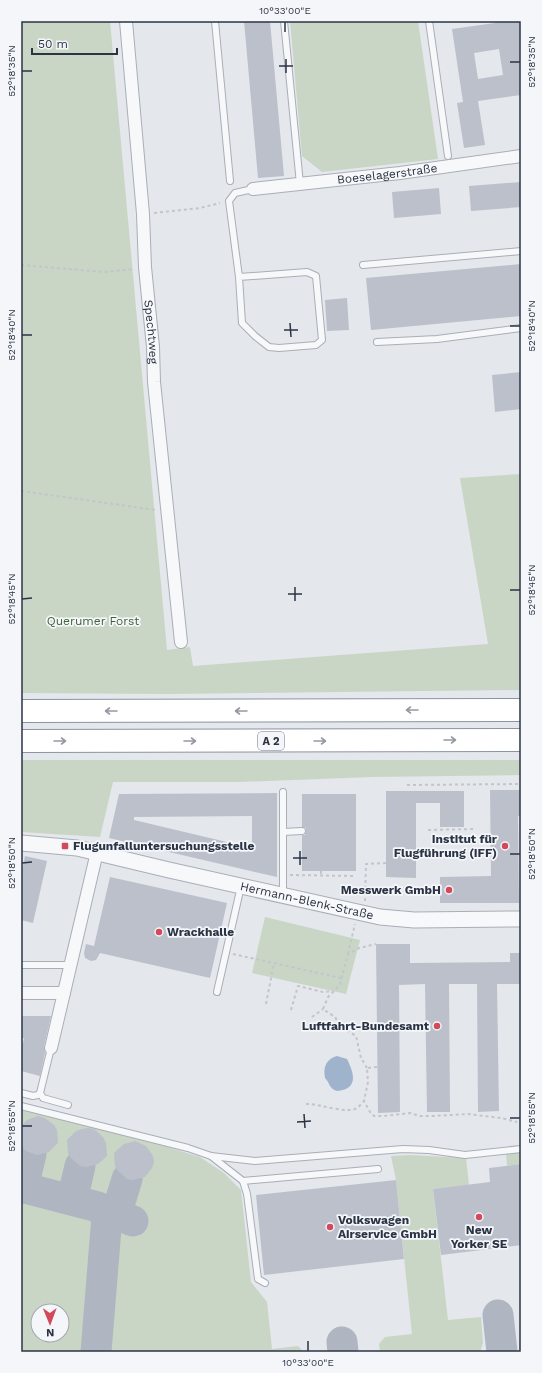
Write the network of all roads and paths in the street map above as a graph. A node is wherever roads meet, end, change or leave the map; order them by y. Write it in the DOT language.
graph roads {
  1 [pos="126,21"];
  2 [pos="215,21"];
  3 [pos="284,21"];
  4 [pos="429,21"];
  5 [pos="448,156"];
  6 [pos="521,156"];
  7 [pos="230,181"];
  8 [pos="300,184"];
  9 [pos="252,190"];
  10 [pos="229,201"];
  11 [pos="143,214"];
  12 [pos="521,251"];
  13 [pos="21,265"];
  14 [pos="363,265"];
  15 [pos="145,267"];
  16 [pos="239,277"];
  17 [pos="521,328"];
  18 [pos="376,342"];
  19 [pos="21,491"];
  20 [pos="167,512"];
  21 [pos="181,642"];
  22 [pos="521,710"];
  23 [pos="21,711"];
  24 [pos="521,740"];
  25 [pos="21,741"];
  26 [pos="521,784"];
  27 [pos="407,785"];
  28 [pos="283,792"];
  29 [pos="476,829"];
  30 [pos="428,830"];
  31 [pos="302,831"];
  32 [pos="283,832"];
  33 [pos="21,843"];
  34 [pos="97,852"];
  35 [pos="386,863"];
  36 [pos="321,871"];
  37 [pos="283,875"];
  38 [pos="321,876"];
  39 [pos="356,876"];
  40 [pos="241,886"];
  41 [pos="283,896"];
  42 [pos="370,903"];
  43 [pos="361,905"];
  44 [pos="521,919"];
  45 [pos="376,944"];
  46 [pos="226,953"];
  47 [pos="348,954"];
  48 [pos="274,963"];
  49 [pos="21,965"];
  50 [pos="70,965"];
  51 [pos="341,978"];
  52 [pos="334,991"];
  53 [pos="217,992"];
  54 [pos="21,993"];
  55 [pos="64,993"];
  56 [pos="266,1004"];
  57 [pos="323,1009"];
  58 [pos="291,1010"];
  59 [pos="312,1017"];
  60 [pos="51,1048"];
  61 [pos="377,1067"];
  62 [pos="367,1068"];
  63 [pos="21,1093"];
  64 [pos="40,1093"];
  65 [pos="364,1101"];
  66 [pos="306,1104"];
  67 [pos="68,1105"];
  68 [pos="21,1106"];
  69 [pos="517,1122"];
  70 [pos="521,1149"];
  71 [pos="211,1156"];
  72 [pos="378,1169"];
  73 [pos="243,1181"];
  74 [pos="265,1283"];
  1 -- 11 [label="street, Spechtweg"];
  2 -- 7 [label="lane"];
  3 -- 8 [label="lane"];
  4 -- 5 [label="lane"];
  6 -- 8 [label="street, Boeselagerstraße"];
  8 -- 9 [label="street, Boeselagerstraße"];
  9 -- 10 [label="lane"];
  10 -- 11 [label="path"];
  10 -- 16 [label="lane"];
  11 -- 15 [label="street, Spechtweg"];
  12 -- 14 [label="lane"];
  13 -- 15 [label="path"];
  15 -- 20 [label="street, Spechtweg"];
  16 -- 16 [label="lane"];
  17 -- 18 [label="lane"];
  19 -- 20 [label="path"];
  20 -- 21 [label="street, Spechtweg"];
  22 -- 23 [label="highway, one-way"];
  25 -- 24 [label="highway, A 2, one-way"];
  26 -- 27 [label="path"];
  28 -- 32 [label="lane"];
  29 -- 30 [label="path"];
  31 -- 32 [label="lane"];
  32 -- 37 [label="lane"];
  33 -- 34 [label="street, Hermann-Blenk-Straße"];
  34 -- 40 [label="street, Hermann-Blenk-Straße"];
  34 -- 50 [label="street"];
  35 -- 43 [label="path"];
  36 -- 38 [label="path"];
  37 -- 38 [label="path"];
  37 -- 41 [label="lane"];
  38 -- 39 [label="path"];
  40 -- 41 [label="street, Hermann-Blenk-Straße"];
  40 -- 46 [label="lane"];
  41 -- 43 [label="street, Hermann-Blenk-Straße"];
  42 -- 43 [label="path"];
  43 -- 44 [label="street, Hermann-Blenk-Straße"];
  43 -- 47 [label="path"];
  45 -- 47 [label="path"];
  46 -- 48 [label="path"];
  46 -- 53 [label="lane"];
  47 -- 51 [label="path"];
  48 -- 51 [label="path"];
  48 -- 56 [label="path"];
  49 -- 50 [label="lane"];
  50 -- 55 [label="street"];
  51 -- 52 [label="path"];
  52 -- 57 [label="path"];
  52 -- 58 [label="path"];
  54 -- 55 [label="street"];
  55 -- 60 [label="street"];
  57 -- 59 [label="path"];
  57 -- 62 [label="path"];
  60 -- 64 [label="lane"];
  61 -- 62 [label="path"];
  62 -- 65 [label="path"];
  63 -- 64 [label="lane"];
  64 -- 67 [label="lane"];
  65 -- 66 [label="path"];
  65 -- 69 [label="path"];
  68 -- 71 [label="lane"];
  70 -- 71 [label="lane"];
  71 -- 73 [label="lane"];
  72 -- 73 [label="lane"];
  73 -- 74 [label="lane"];
}
